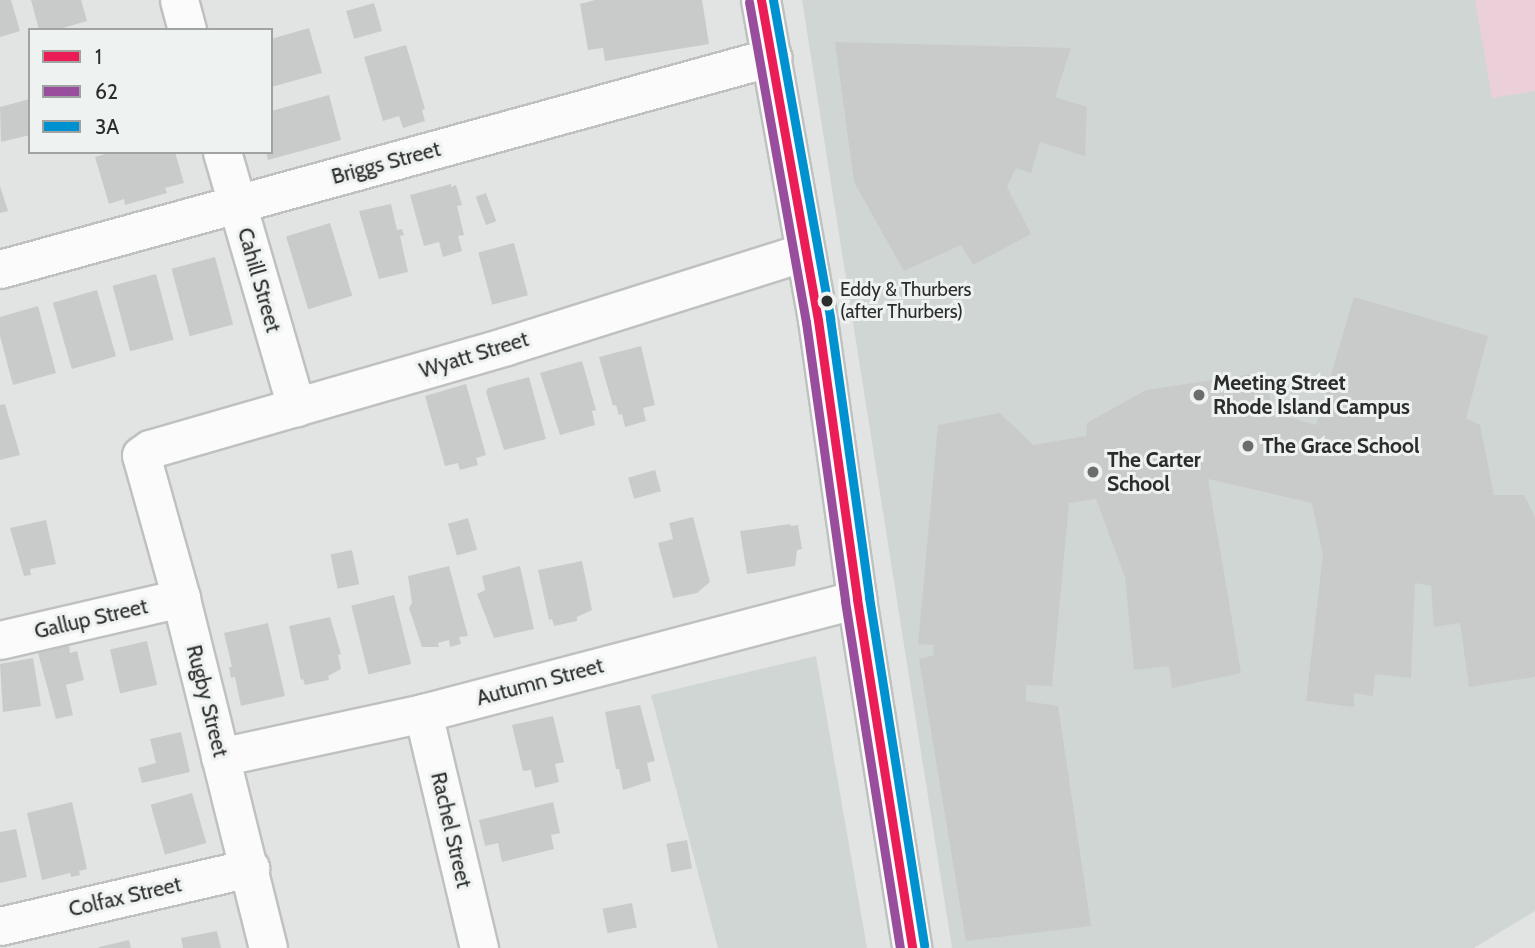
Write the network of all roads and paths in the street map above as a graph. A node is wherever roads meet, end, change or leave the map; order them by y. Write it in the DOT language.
graph roads {
  1 [pos="179,0"];
  2 [pos="761,0"];
  3 [pos="186,28"];
  4 [pos="772,57"];
  5 [pos="223,154"];
  6 [pos="236,204"];
  7 [pos="805,252"];
  8 [pos="0,269"];
  9 [pos="296,407"];
  10 [pos="141,455"];
  11 [pos="181,597"];
  12 [pos="857,599"];
  13 [pos="0,640"];
  14 [pos="423,713"];
  15 [pos="220,757"];
  16 [pos="250,868"];
  17 [pos="0,926"];
  18 [pos="268,948"];
  19 [pos="479,948"];
  20 [pos="912,948"];
  1 -- 3 [label="street"];
  2 -- 4 [label="main road"];
  4 -- 6 [label="street, Briggs Street"];
  4 -- 7 [label="main road"];
  5 -- 6 [label="street, Cahill Street"];
  6 -- 8 [label="street, Briggs Street"];
  6 -- 9 [label="street, Cahill Street"];
  7 -- 9 [label="street, Wyatt Street"];
  7 -- 12 [label="main road"];
  9 -- 10 [label="street, Wyatt Street"];
  10 -- 11 [label="street, Rugby Street"];
  11 -- 13 [label="street, Gallup Street"];
  11 -- 15 [label="street, Rugby Street"];
  12 -- 14 [label="street, Autumn Street"];
  12 -- 20 [label="main road"];
  14 -- 15 [label="street, Autumn Street"];
  14 -- 19 [label="street, Rachel Street"];
  15 -- 16 [label="street, Rugby Street"];
  16 -- 17 [label="street, Colfax Street"];
  16 -- 18 [label="street, Rugby Street"];
}
